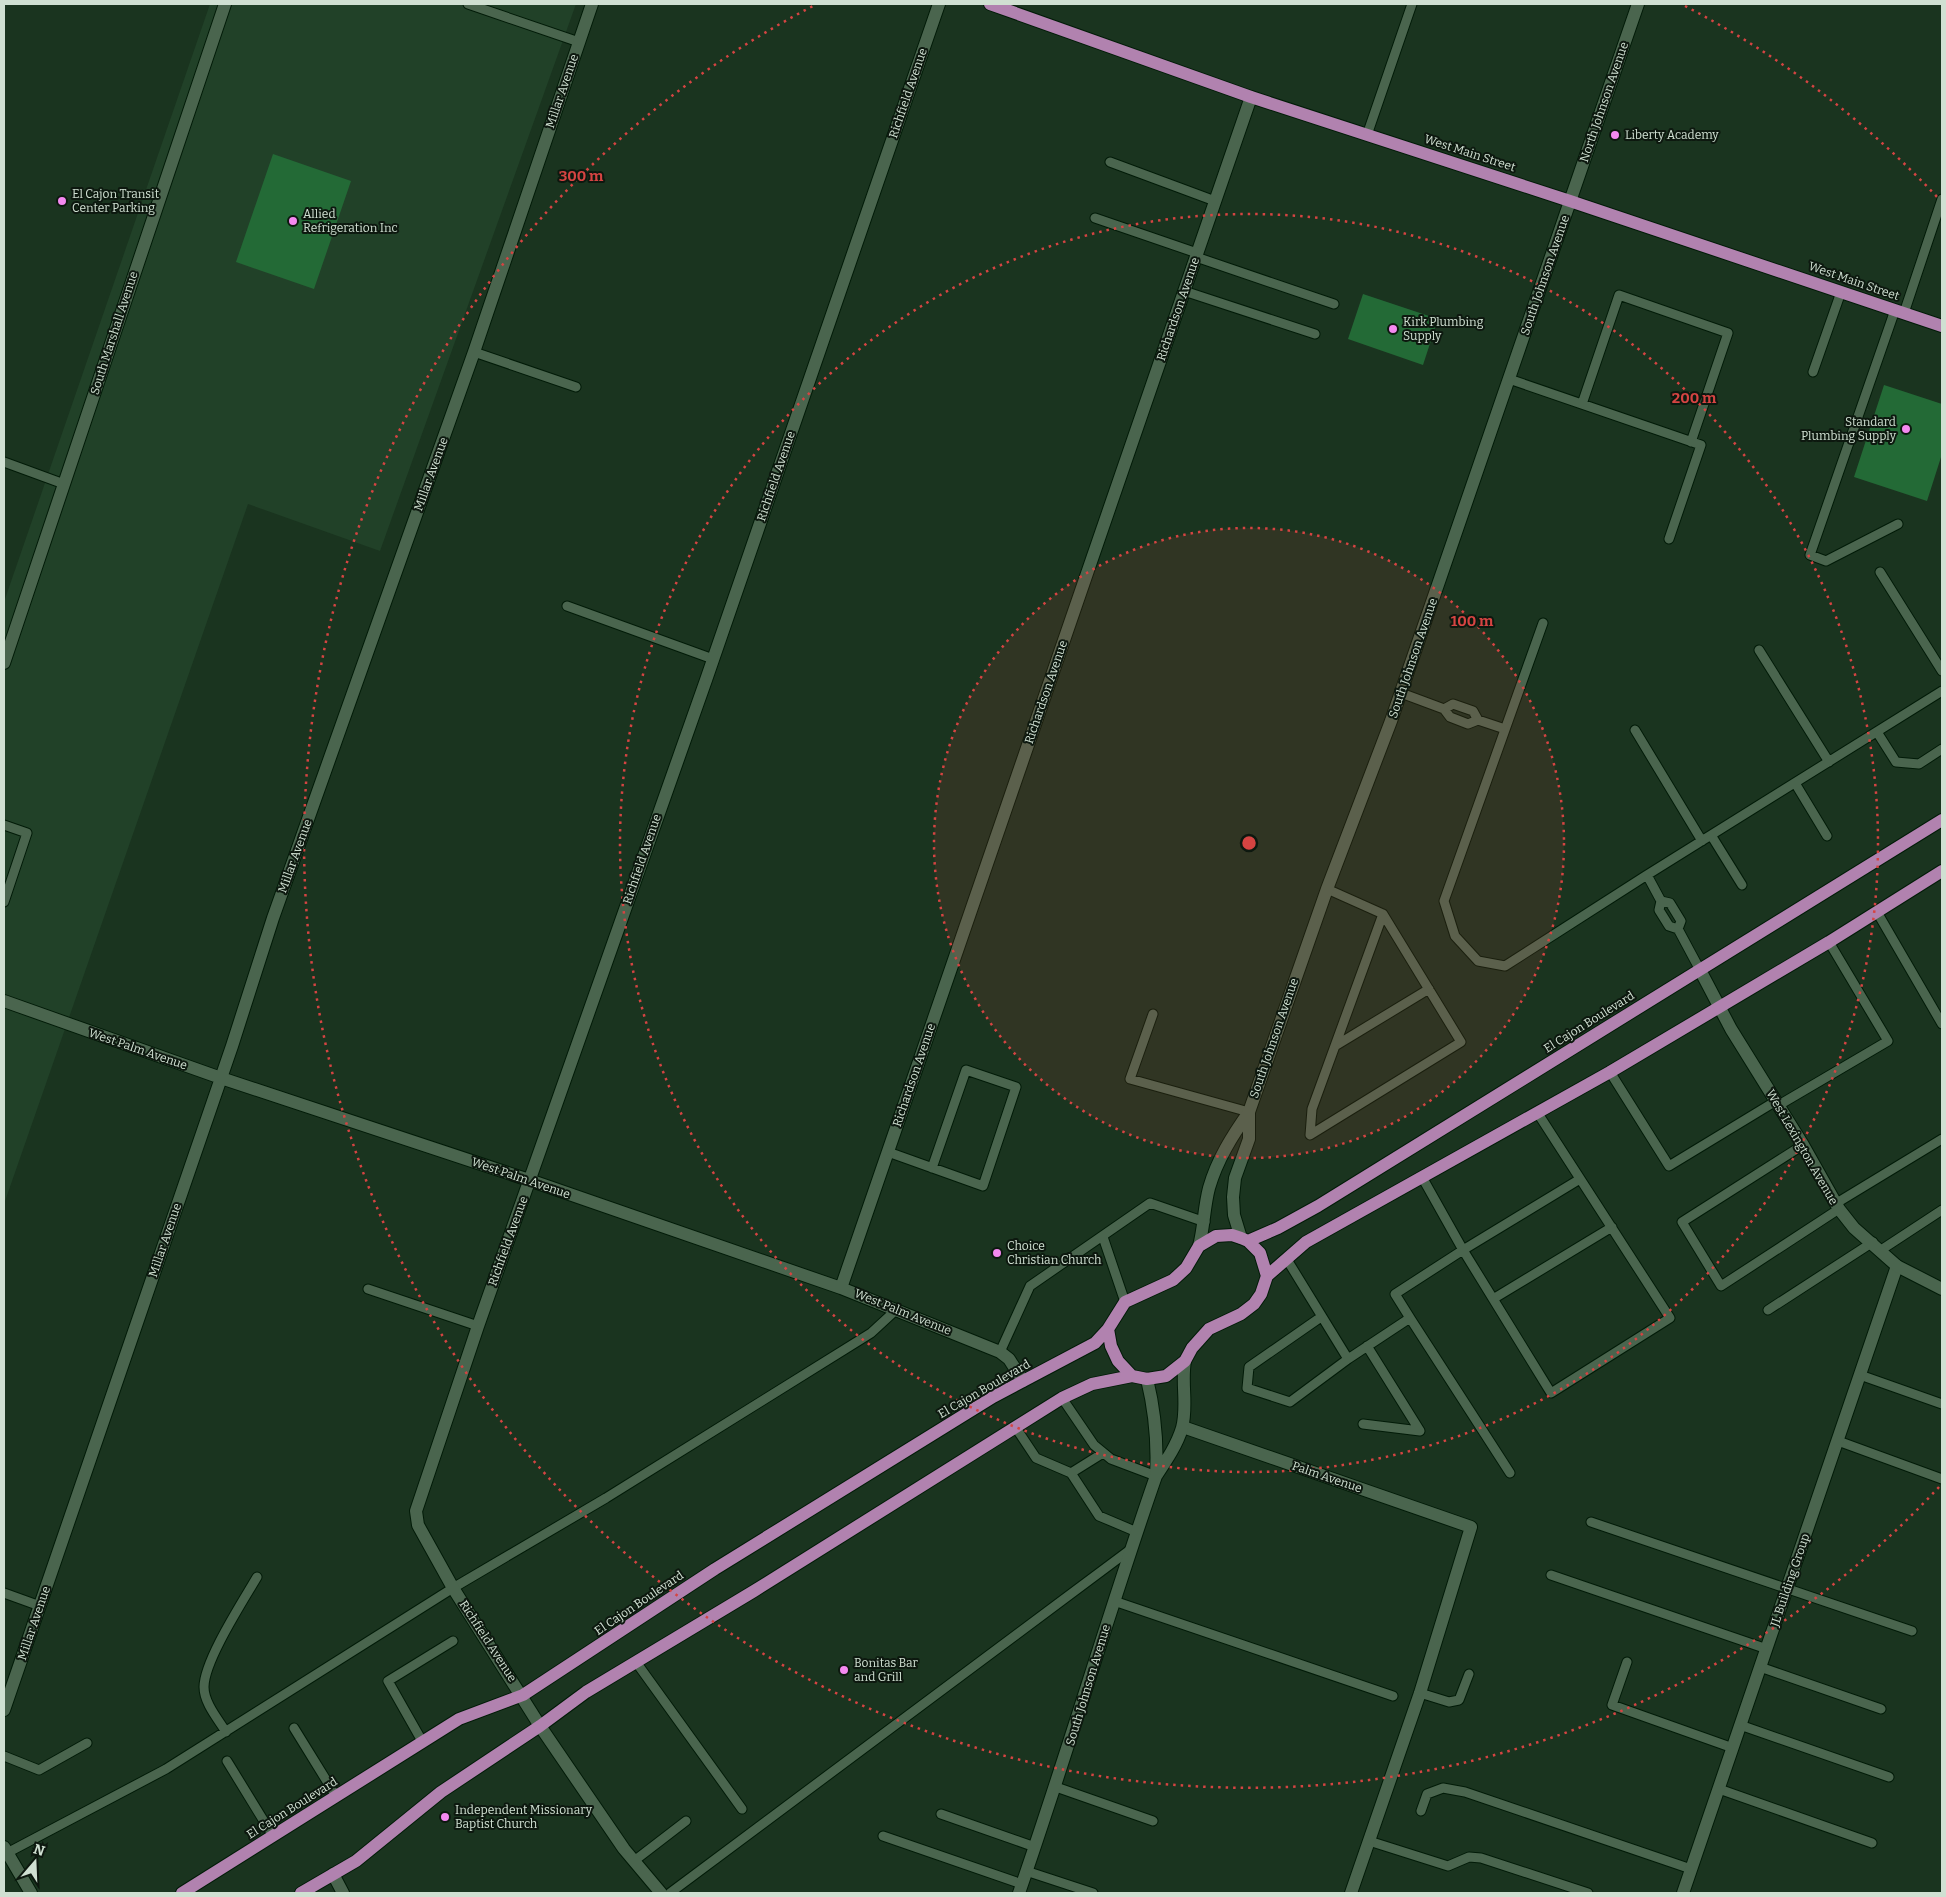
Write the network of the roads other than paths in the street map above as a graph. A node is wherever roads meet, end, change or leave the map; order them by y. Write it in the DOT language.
graph roads {
  1 [pos="225,4"];
  2 [pos="468,4"];
  3 [pos="592,4"];
  4 [pos="939,4"];
  5 [pos="990,4"];
  6 [pos="1412,4"];
  7 [pos="1638,4"];
  8 [pos="579,42"];
  9 [pos="1251,97"];
  10 [pos="1367,135"];
  11 [pos="1110,162"];
  12 [pos="1942,199"];
  13 [pos="1215,201"];
  14 [pos="1570,201"];
  15 [pos="1095,218"];
  16 [pos="1197,255"];
  17 [pos="1184,291"];
  18 [pos="1841,292"];
  19 [pos="1334,304"];
  20 [pos="1900,311"];
  21 [pos="1942,326"];
  22 [pos="1315,334"];
  23 [pos="474,352"];
  24 [pos="1813,372"];
  25 [pos="1509,379"];
  26 [pos="576,387"];
  27 [pos="1582,404"];
  28 [pos="1691,442"];
  29 [pos="4,462"];
  30 [pos="64,484"];
  31 [pos="1898,524"];
  32 [pos="1669,539"];
  33 [pos="1880,572"];
  34 [pos="567,606"];
  35 [pos="1543,623"];
  36 [pos="1758,650"];
  37 [pos="713,659"];
  38 [pos="4,663"];
  39 [pos="1942,672"];
  40 [pos="1942,691"];
  41 [pos="1401,693"];
  42 [pos="1444,709"];
  43 [pos="1478,720"];
  44 [pos="1505,729"];
  45 [pos="1635,730"];
  46 [pos="1877,732"];
  47 [pos="1942,749"];
  48 [pos="1829,762"];
  49 [pos="1795,784"];
  50 [pos="1942,820"];
  51 [pos="4,825"];
  52 [pos="1712,835"];
  53 [pos="1827,836"];
  54 [pos="1702,841"];
  55 [pos="1942,873"];
  56 [pos="1647,875"];
  57 [pos="1742,885"];
  58 [pos="1326,889"];
  59 [pos="4,902"];
  60 [pos="1877,912"];
  61 [pos="1383,914"];
  62 [pos="1829,942"];
  63 [pos="1700,970"];
  64 [pos="1429,989"];
  65 [pos="4,1002"];
  66 [pos="1720,1005"];
  67 [pos="1153,1014"];
  68 [pos="1942,1024"];
  69 [pos="1335,1046"];
  70 [pos="1610,1072"];
  71 [pos="221,1078"];
  72 [pos="1777,1103"];
  73 [pos="1248,1112"];
  74 [pos="1537,1112"];
  75 [pos="1942,1139"];
  76 [pos="1803,1145"];
  77 [pos="888,1152"];
  78 [pos="932,1168"];
  79 [pos="1422,1177"];
  80 [pos="1580,1179"];
  81 [pos="529,1180"];
  82 [pos="1837,1206"];
  83 [pos="1942,1210"];
  84 [pos="1205,1222"];
  85 [pos="1612,1227"];
  86 [pos="1103,1237"];
  87 [pos="1244,1240"];
  88 [pos="1199,1246"];
  89 [pos="1877,1246"];
  90 [pos="1463,1250"];
  91 [pos="1286,1258"];
  92 [pos="1897,1266"];
  93 [pos="1267,1276"];
  94 [pos="841,1288"];
  95 [pos="368,1289"];
  96 [pos="1942,1289"];
  97 [pos="1493,1299"];
  98 [pos="1125,1302"];
  99 [pos="897,1309"];
  100 [pos="1768,1310"];
  101 [pos="1321,1317"];
  102 [pos="1410,1318"];
  103 [pos="478,1326"];
  104 [pos="1108,1329"];
  105 [pos="1367,1346"];
  106 [pos="1000,1352"];
  107 [pos="1348,1359"];
  108 [pos="1185,1361"];
  109 [pos="1860,1375"];
  110 [pos="1132,1376"];
  111 [pos="1146,1379"];
  112 [pos="1023,1381"];
  113 [pos="1062,1398"];
  114 [pos="1942,1404"];
  115 [pos="1363,1424"];
  116 [pos="1183,1427"];
  117 [pos="1016,1428"];
  118 [pos="1838,1441"];
  119 [pos="1103,1453"];
  120 [pos="1071,1473"];
  121 [pos="1510,1473"];
  122 [pos="1156,1476"];
  123 [pos="1942,1478"];
  124 [pos="1591,1522"];
  125 [pos="1137,1532"];
  126 [pos="1131,1549"];
  127 [pos="1551,1575"];
  128 [pos="257,1577"];
  129 [pos="453,1588"];
  130 [pos="1787,1589"];
  131 [pos="4,1593"];
  132 [pos="1114,1601"];
  133 [pos="40,1606"];
  134 [pos="1912,1631"];
  135 [pos="453,1641"];
  136 [pos="1767,1648"];
  137 [pos="636,1662"];
  138 [pos="1627,1662"];
  139 [pos="1760,1667"];
  140 [pos="1468,1674"];
  141 [pos="1420,1693"];
  142 [pos="523,1695"];
  143 [pos="1393,1696"];
  144 [pos="1881,1709"];
  145 [pos="4,1710"];
  146 [pos="1740,1725"];
  147 [pos="540,1726"];
  148 [pos="294,1728"];
  149 [pos="226,1732"];
  150 [pos="422,1741"];
  151 [pos="87,1743"];
  152 [pos="1733,1748"];
  153 [pos="4,1756"];
  154 [pos="227,1761"];
  155 [pos="1889,1777"];
  156 [pos="1056,1787"];
  157 [pos="1719,1788"];
  158 [pos="336,1796"];
  159 [pos="742,1809"];
  160 [pos="1421,1811"];
  161 [pos="941,1814"];
  162 [pos="686,1821"];
  163 [pos="1153,1821"];
  164 [pos="273,1836"];
  165 [pos="883,1836"];
  166 [pos="1369,1841"];
  167 [pos="1872,1843"];
  168 [pos="1035,1847"];
  169 [pos="5,1850"];
  170 [pos="634,1861"];
  171 [pos="1691,1869"];
  172 [pos="1026,1871"];
  173 [pos="333,1874"];
  174 [pos="1020,1889"];
  175 [pos="29,1893"];
  176 [pos="182,1893"];
  177 [pos="301,1893"];
  178 [pos="343,1893"];
  179 [pos="661,1893"];
  180 [pos="670,1893"];
  181 [pos="1093,1893"];
  182 [pos="1352,1893"];
  183 [pos="1588,1893"];
  184 [pos="1683,1893"];
  1 -- 30 [label="street, South Marshall Avenue"];
  2 -- 8 [label="lane"];
  3 -- 8 [label="street, Millar Avenue"];
  4 -- 37 [label="street, Richfield Avenue"];
  5 -- 9 [label="main road, West Main Street"];
  6 -- 10 [label="lane"];
  7 -- 14 [label="street, North Johnson Avenue"];
  8 -- 23 [label="street, Millar Avenue"];
  9 -- 10 [label="main road, West Main Street"];
  9 -- 13 [label="street, Richardson Avenue"];
  10 -- 14 [label="main road, West Main Street"];
  11 -- 13 [label="lane"];
  12 -- 20 [label="lane"];
  13 -- 16 [label="street, Richardson Avenue"];
  14 -- 18 [label="main road, West Main Street"];
  14 -- 25 [label="street, South Johnson Avenue"];
  15 -- 16 [label="lane"];
  16 -- 17 [label="street, Richardson Avenue"];
  16 -- 19 [label="lane"];
  17 -- 22 [label="lane"];
  17 -- 77 [label="street, Richardson Avenue"];
  18 -- 20 [label="main road, West Main Street"];
  18 -- 24 [label="lane"];
  20 -- 21 [label="main road, West Main Street"];
  20 -- 31 [label="lane"];
  23 -- 26 [label="lane"];
  23 -- 71 [label="street, Millar Avenue"];
  25 -- 27 [label="lane"];
  25 -- 41 [label="street, South Johnson Avenue"];
  27 -- 28 [label="lane"];
  27 -- 28 [label="lane"];
  28 -- 32 [label="lane"];
  29 -- 30 [label="lane"];
  30 -- 38 [label="street, South Marshall Avenue"];
  33 -- 39 [label="lane"];
  34 -- 37 [label="lane"];
  35 -- 44 [label="lane"];
  36 -- 48 [label="lane"];
  37 -- 81 [label="street, Richfield Avenue"];
  40 -- 46 [label="lane"];
  41 -- 42 [label="lane"];
  41 -- 58 [label="street, South Johnson Avenue"];
  42 -- 43 [label="lane"];
  42 -- 43 [label="lane"];
  43 -- 44 [label="lane"];
  44 -- 56 [label="lane"];
  45 -- 54 [label="lane"];
  46 -- 47 [label="lane"];
  46 -- 48 [label="lane"];
  48 -- 49 [label="lane"];
  49 -- 52 [label="lane"];
  49 -- 53 [label="lane"];
  50 -- 63 [label="main road, El Cajon Boulevard"];
  51 -- 59 [label="lane"];
  52 -- 54 [label="lane"];
  52 -- 57 [label="lane"];
  54 -- 56 [label="lane"];
  55 -- 60 [label="main road"];
  56 -- 63 [label="lane"];
  58 -- 61 [label="lane"];
  58 -- 73 [label="street, South Johnson Avenue"];
  60 -- 62 [label="main road"];
  60 -- 68 [label="lane"];
  61 -- 64 [label="lane"];
  61 -- 69 [label="lane"];
  62 -- 66 [label="main road"];
  62 -- 72 [label="lane"];
  63 -- 66 [label="street, West Lexington Avenue"];
  63 -- 87 [label="main road, El Cajon Boulevard"];
  64 -- 69 [label="lane"];
  64 -- 69 [label="lane"];
  65 -- 71 [label="street, West Palm Avenue"];
  66 -- 70 [label="main road"];
  66 -- 72 [label="street, West Lexington Avenue"];
  67 -- 73 [label="lane"];
  70 -- 72 [label="lane"];
  70 -- 74 [label="main road"];
  71 -- 81 [label="street, West Palm Avenue"];
  71 -- 133 [label="street, Millar Avenue"];
  72 -- 76 [label="street, West Lexington Avenue"];
  73 -- 84 [label="street, South Johnson Avenue"];
  73 -- 87 [label="street, South Johnson Avenue"];
  74 -- 79 [label="main road"];
  74 -- 80 [label="lane"];
  75 -- 82 [label="lane"];
  76 -- 82 [label="street, West Lexington Avenue"];
  76 -- 82 [label="lane"];
  77 -- 78 [label="lane"];
  77 -- 94 [label="street, Richardson Avenue"];
  78 -- 78 [label="lane"];
  79 -- 90 [label="lane"];
  79 -- 91 [label="main road"];
  80 -- 85 [label="lane"];
  80 -- 90 [label="lane"];
  81 -- 94 [label="street, West Palm Avenue"];
  81 -- 103 [label="street, Richfield Avenue"];
  82 -- 89 [label="street, West Lexington Avenue"];
  83 -- 89 [label="lane"];
  84 -- 86 [label="lane"];
  84 -- 88 [label="street, South Johnson Avenue"];
  85 -- 97 [label="lane"];
  85 -- 97 [label="lane"];
  86 -- 98 [label="lane"];
  86 -- 106 [label="lane"];
  87 -- 88 [label="main road"];
  87 -- 93 [label="main road"];
  88 -- 98 [label="main road"];
  89 -- 92 [label="street, West Lexington Avenue"];
  89 -- 100 [label="lane"];
  90 -- 97 [label="lane"];
  90 -- 102 [label="lane"];
  91 -- 93 [label="main road"];
  91 -- 101 [label="lane"];
  92 -- 96 [label="street, West Lexington Avenue"];
  92 -- 109 [label="street, JL Building Group"];
  93 -- 108 [label="main road"];
  94 -- 99 [label="street, West Palm Avenue"];
  95 -- 103 [label="lane"];
  98 -- 104 [label="main road, El Cajon Boulevard"];
  99 -- 106 [label="street, West Palm Avenue"];
  99 -- 129 [label="lane"];
  101 -- 107 [label="lane"];
  101 -- 107 [label="lane"];
  102 -- 105 [label="lane"];
  102 -- 121 [label="lane"];
  103 -- 129 [label="street, Richfield Avenue"];
  104 -- 110 [label="main road"];
  104 -- 112 [label="main road, El Cajon Boulevard"];
  105 -- 107 [label="lane"];
  105 -- 115 [label="lane"];
  106 -- 112 [label="street, West Palm Avenue"];
  108 -- 111 [label="main road"];
  108 -- 116 [label="street, South Johnson Avenue"];
  109 -- 114 [label="lane"];
  109 -- 118 [label="street, JL Building Group"];
  110 -- 111 [label="main road"];
  110 -- 113 [label="main road"];
  111 -- 122 [label="street, South Johnson Avenue"];
  112 -- 142 [label="main road, El Cajon Boulevard"];
  113 -- 117 [label="main road"];
  113 -- 119 [label="lane"];
  116 -- 122 [label="street, South Johnson Avenue"];
  116 -- 141 [label="street, Palm Avenue"];
  117 -- 120 [label="lane"];
  117 -- 137 [label="main road"];
  118 -- 123 [label="lane"];
  118 -- 130 [label="street, JL Building Group"];
  119 -- 120 [label="lane"];
  119 -- 122 [label="lane"];
  120 -- 125 [label="lane"];
  122 -- 125 [label="street, South Johnson Avenue"];
  124 -- 130 [label="lane"];
  125 -- 126 [label="street, South Johnson Avenue"];
  126 -- 132 [label="street, South Johnson Avenue"];
  126 -- 180 [label="lane"];
  127 -- 136 [label="lane"];
  128 -- 149 [label="lane"];
  129 -- 142 [label="street, Richfield Avenue"];
  129 -- 149 [label="lane"];
  130 -- 134 [label="lane"];
  130 -- 136 [label="street, JL Building Group"];
  131 -- 133 [label="lane"];
  132 -- 143 [label="lane"];
  132 -- 156 [label="street, South Johnson Avenue"];
  133 -- 145 [label="street, Millar Avenue"];
  135 -- 150 [label="lane"];
  136 -- 139 [label="street, JL Building Group"];
  137 -- 147 [label="main road"];
  137 -- 159 [label="lane"];
  138 -- 152 [label="lane"];
  139 -- 144 [label="lane"];
  139 -- 146 [label="street, JL Building Group"];
  140 -- 141 [label="lane"];
  141 -- 166 [label="street"];
  142 -- 147 [label="street, Richfield Avenue"];
  142 -- 150 [label="main road, El Cajon Boulevard"];
  146 -- 152 [label="street, JL Building Group"];
  146 -- 155 [label="lane"];
  147 -- 170 [label="street, Richfield Avenue"];
  147 -- 173 [label="main road"];
  148 -- 158 [label="lane"];
  149 -- 169 [label="lane"];
  150 -- 158 [label="main road, El Cajon Boulevard"];
  151 -- 153 [label="lane"];
  152 -- 157 [label="street, JL Building Group"];
  154 -- 164 [label="lane"];
  156 -- 163 [label="lane"];
  156 -- 168 [label="street, South Johnson Avenue"];
  157 -- 167 [label="lane"];
  157 -- 171 [label="street, JL Building Group"];
  158 -- 164 [label="main road, El Cajon Boulevard"];
  160 -- 171 [label="lane"];
  161 -- 168 [label="lane"];
  162 -- 170 [label="lane"];
  164 -- 176 [label="main road, El Cajon Boulevard"];
  165 -- 174 [label="lane"];
  166 -- 182 [label="street"];
  166 -- 183 [label="lane"];
  168 -- 172 [label="street, South Johnson Avenue"];
  169 -- 175 [label="street"];
  170 -- 179 [label="street, Richfield Avenue"];
  171 -- 184 [label="street, JL Building Group"];
  172 -- 174 [label="street, South Johnson Avenue"];
  172 -- 181 [label="lane"];
  173 -- 177 [label="main road"];
  173 -- 178 [label="street"];
}
